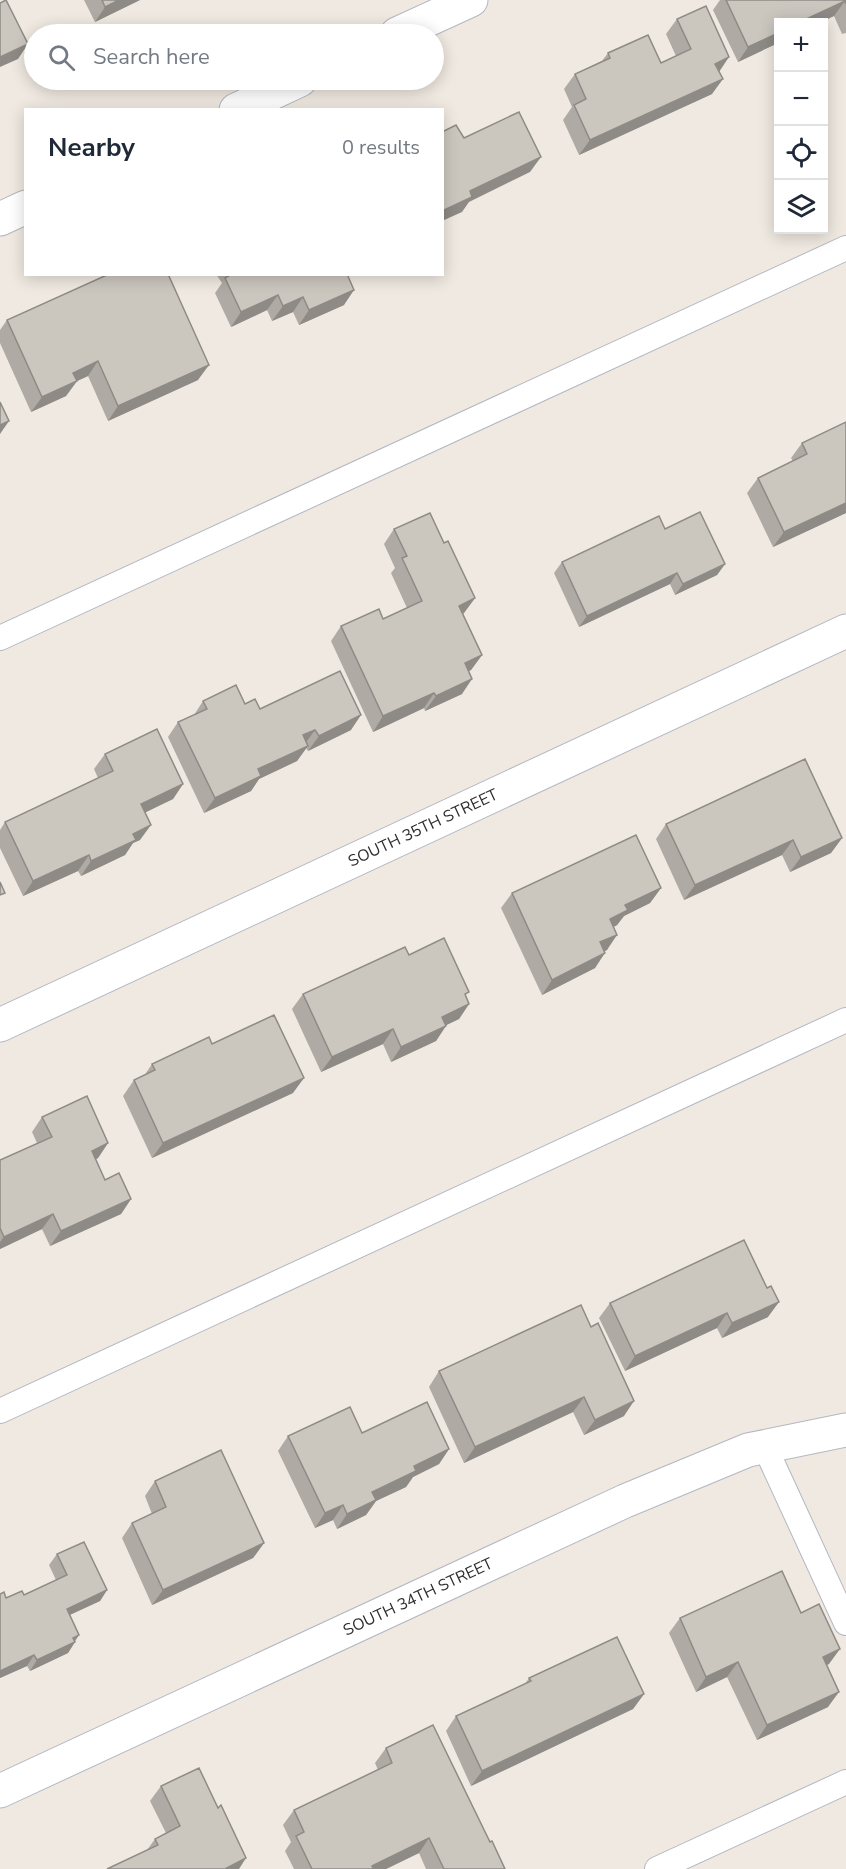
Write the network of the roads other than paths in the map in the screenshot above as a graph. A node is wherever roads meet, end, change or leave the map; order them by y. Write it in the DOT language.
graph roads {
  1 [pos="471,0"];
  2 [pos="419,24"];
  3 [pos="279,90"];
  4 [pos="240,108"];
  5 [pos="24,208"];
  6 [pos="0,219"];
  7 [pos="846,248"];
  8 [pos="846,632"];
  9 [pos="0,638"];
  10 [pos="846,1020"];
  11 [pos="0,1025"];
  12 [pos="0,1411"];
  13 [pos="846,1430"];
  14 [pos="765,1447"];
  15 [pos="846,1623"];
  16 [pos="846,1782"];
  17 [pos="0,1791"];
  18 [pos="657,1869"];
  1 -- 2 [label="street"];
  3 -- 4 [label="street"];
  5 -- 6 [label="street"];
  7 -- 9 [label="lane"];
  8 -- 11 [label="street, SOUTH 35TH STREET"];
  10 -- 12 [label="lane"];
  13 -- 14 [label="street, SOUTH 34TH STREET"];
  14 -- 15 [label="lane"];
  14 -- 17 [label="street, SOUTH 34TH STREET"];
  16 -- 18 [label="lane"];
}
